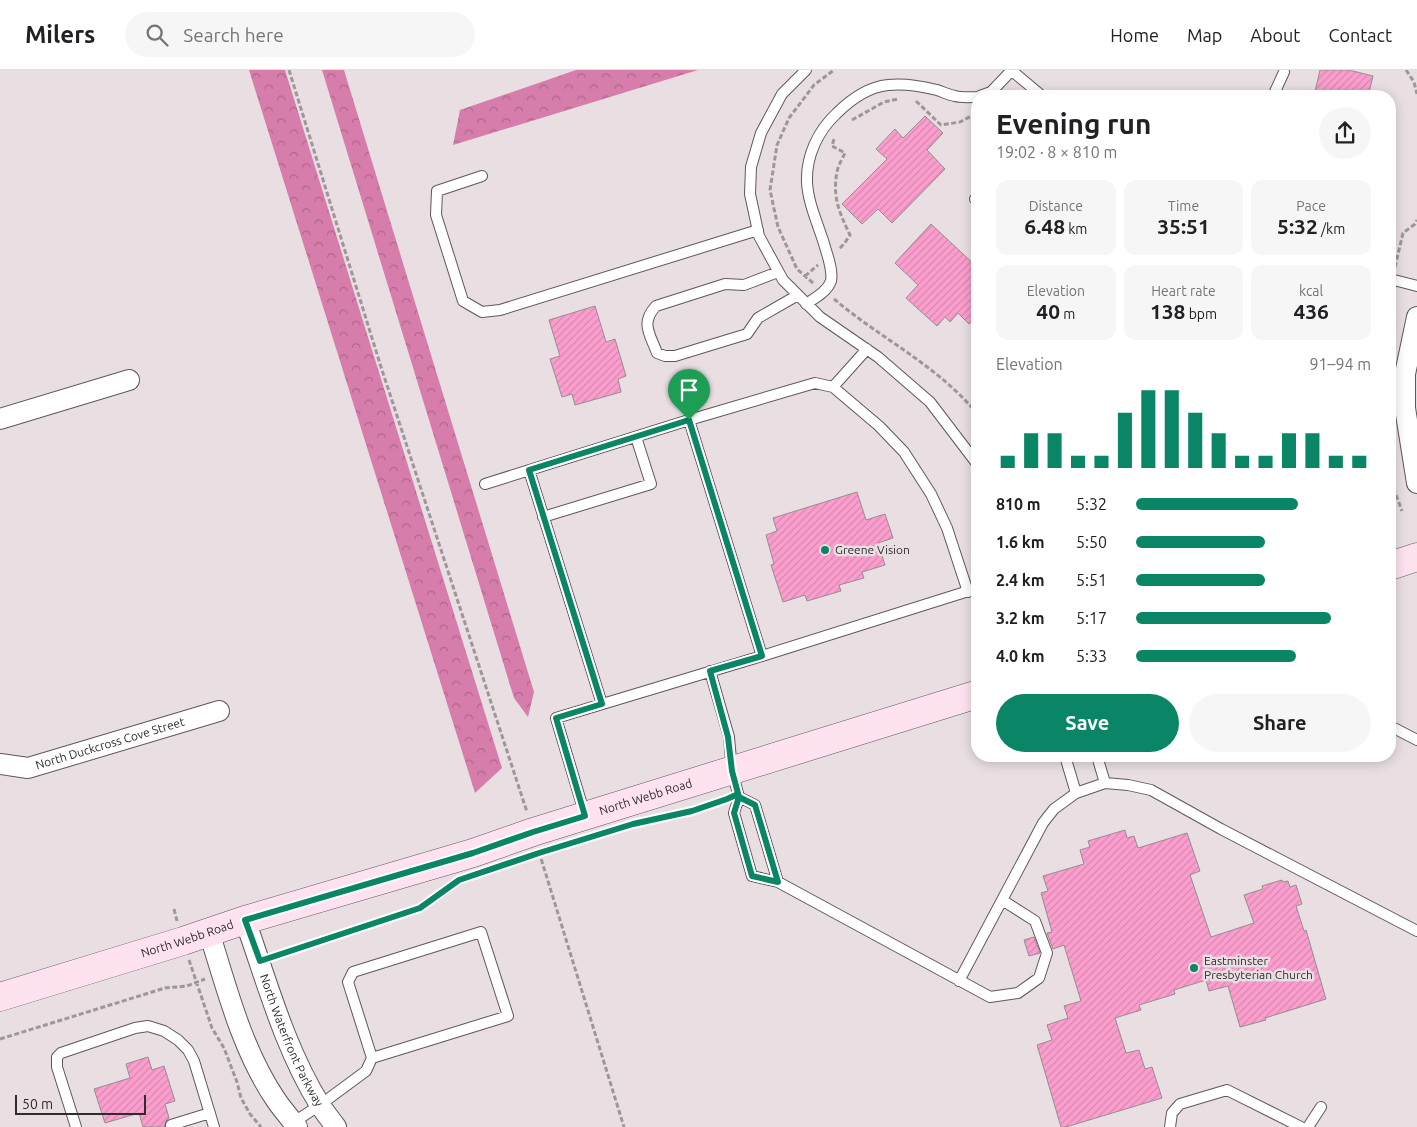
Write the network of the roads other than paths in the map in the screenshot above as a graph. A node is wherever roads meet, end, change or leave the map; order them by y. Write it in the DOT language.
graph roads {
  1 [pos="806,70"];
  2 [pos="1011,70"];
  3 [pos="1284,72"];
  4 [pos="993,90"];
  5 [pos="1035,90"];
  6 [pos="1276,90"];
  7 [pos="971,97"];
  8 [pos="482,176"];
  9 [pos="758,230"];
  10 [pos="778,272"];
  11 [pos="1396,281"];
  12 [pos="1417,286"];
  13 [pos="798,295"];
  14 [pos="806,304"];
  15 [pos="1415,326"];
  16 [pos="868,349"];
  17 [pos="1417,358"];
  18 [pos="130,380"];
  19 [pos="834,388"];
  20 [pos="0,419"];
  21 [pos="689,420"];
  22 [pos="636,437"];
  23 [pos="971,456"];
  24 [pos="529,470"];
  25 [pos="1417,483"];
  26 [pos="485,484"];
  27 [pos="543,517"];
  28 [pos="1417,557"];
  29 [pos="1396,564"];
  30 [pos="971,585"];
  31 [pos="971,591"];
  32 [pos="762,656"];
  33 [pos="710,671"];
  34 [pos="971,697"];
  35 [pos="602,704"];
  36 [pos="220,711"];
  37 [pos="1396,729"];
  38 [pos="1417,740"];
  39 [pos="1067,762"];
  40 [pos="1099,762"];
  41 [pos="0,764"];
  42 [pos="1105,783"];
  43 [pos="736,787"];
  44 [pos="1076,793"];
  45 [pos="585,816"];
  46 [pos="778,882"];
  47 [pos="1002,900"];
  48 [pos="245,920"];
  49 [pos="1417,931"];
  50 [pos="209,932"];
  51 [pos="958,981"];
  52 [pos="0,997"];
  53 [pos="372,1058"];
  54 [pos="320,1105"];
  55 [pos="1321,1107"];
  56 [pos="210,1113"];
  57 [pos="171,1125"];
  58 [pos="292,1125"];
  59 [pos="76,1127"];
  60 [pos="214,1127"];
  61 [pos="336,1127"];
  62 [pos="1170,1127"];
  63 [pos="1301,1127"];
  64 [pos="1308,1127"];
  1 -- 9 [label="lane"];
  2 -- 4 [label="lane"];
  2 -- 5 [label="lane"];
  3 -- 6 [label="lane"];
  7 -- 14 [label="lane"];
  8 -- 9 [label="lane"];
  9 -- 10 [label="lane"];
  10 -- 13 [label="lane"];
  10 -- 13 [label="lane"];
  11 -- 12 [label="lane"];
  13 -- 14 [label="lane"];
  14 -- 16 [label="lane"];
  15 -- 17 [label="street"];
  15 -- 25 [label="street"];
  16 -- 19 [label="lane"];
  16 -- 23 [label="lane"];
  18 -- 20 [label="street"];
  19 -- 21 [label="lane"];
  19 -- 30 [label="lane"];
  21 -- 22 [label="lane"];
  21 -- 32 [label="lane"];
  22 -- 24 [label="lane"];
  22 -- 27 [label="lane"];
  24 -- 26 [label="lane"];
  24 -- 27 [label="lane"];
  27 -- 35 [label="lane"];
  28 -- 29 [label="main road"];
  31 -- 32 [label="lane"];
  32 -- 33 [label="lane"];
  33 -- 35 [label="lane"];
  33 -- 43 [label="lane"];
  34 -- 43 [label="main road, North Webb Road"];
  35 -- 45 [label="lane"];
  36 -- 41 [label="street, North Duckcross Cove Street"];
  37 -- 38 [label="lane"];
  39 -- 44 [label="lane"];
  40 -- 42 [label="lane"];
  42 -- 44 [label="lane"];
  42 -- 49 [label="lane"];
  43 -- 45 [label="main road, North Webb Road"];
  43 -- 46 [label="lane"];
  43 -- 46 [label="lane"];
  44 -- 47 [label="lane"];
  45 -- 48 [label="main road, North Webb Road"];
  46 -- 51 [label="lane"];
  47 -- 51 [label="lane"];
  47 -- 51 [label="lane"];
  48 -- 50 [label="main road, North Webb Road"];
  48 -- 54 [label="street, North Waterfront Parkway"];
  50 -- 52 [label="main road, North Webb Road"];
  50 -- 58 [label="street"];
  53 -- 53 [label="lane"];
  53 -- 54 [label="lane"];
  54 -- 58 [label="lane"];
  54 -- 61 [label="street, North Waterfront Parkway"];
  55 -- 64 [label="lane"];
  56 -- 57 [label="lane"];
  56 -- 59 [label="lane"];
  56 -- 60 [label="lane"];
  62 -- 63 [label="lane"];
}
